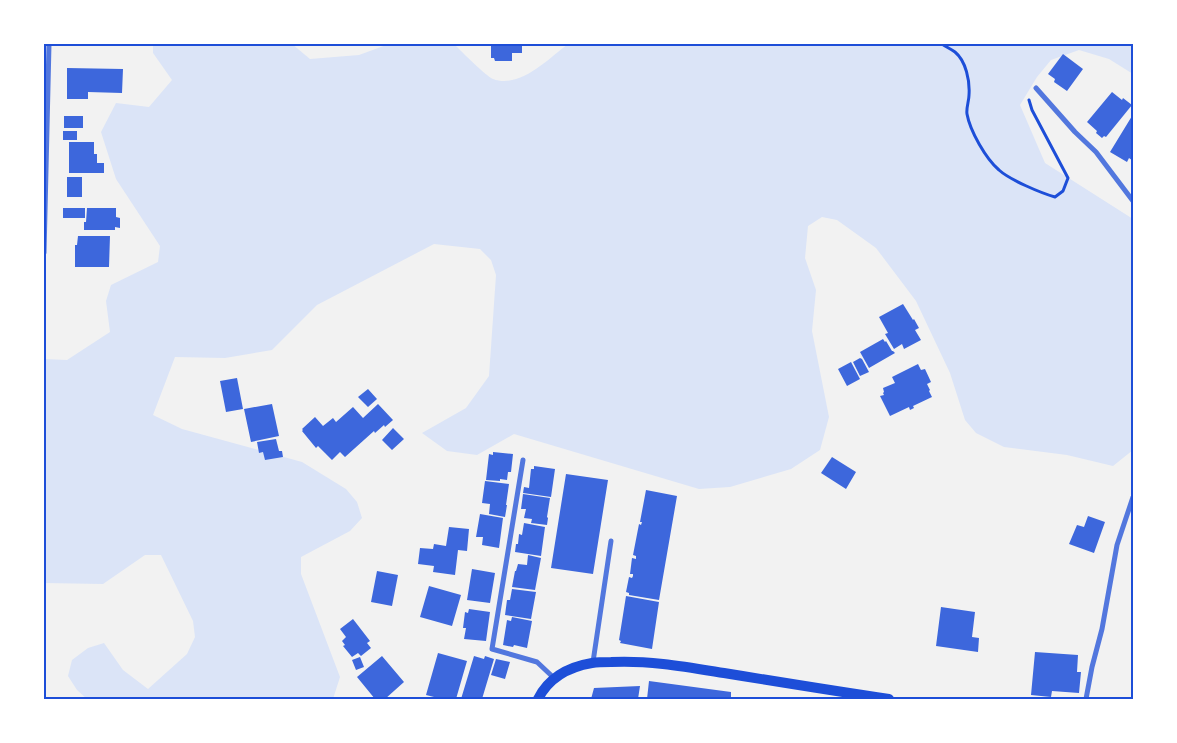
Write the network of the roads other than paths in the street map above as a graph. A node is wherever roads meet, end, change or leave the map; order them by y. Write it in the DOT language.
graph roads {
  1 [pos="49,44"];
  2 [pos="1036,88"];
  3 [pos="46,93"];
  4 [pos="1133,201"];
  5 [pos="44,253"];
  6 [pos="523,460"];
  7 [pos="1133,496"];
  8 [pos="611,541"];
  9 [pos="593,663"];
  10 [pos="554,678"];
  11 [pos="538,699"];
  12 [pos="890,699"];
  13 [pos="1086,699"];
  1 -- 3 [label="street"];
  2 -- 4 [label="street"];
  3 -- 5 [label="street"];
  6 -- 10 [label="street"];
  7 -- 13 [label="street"];
  8 -- 9 [label="street"];
  9 -- 10 [label="main road"];
  9 -- 12 [label="main road"];
  10 -- 11 [label="main road"];
}
